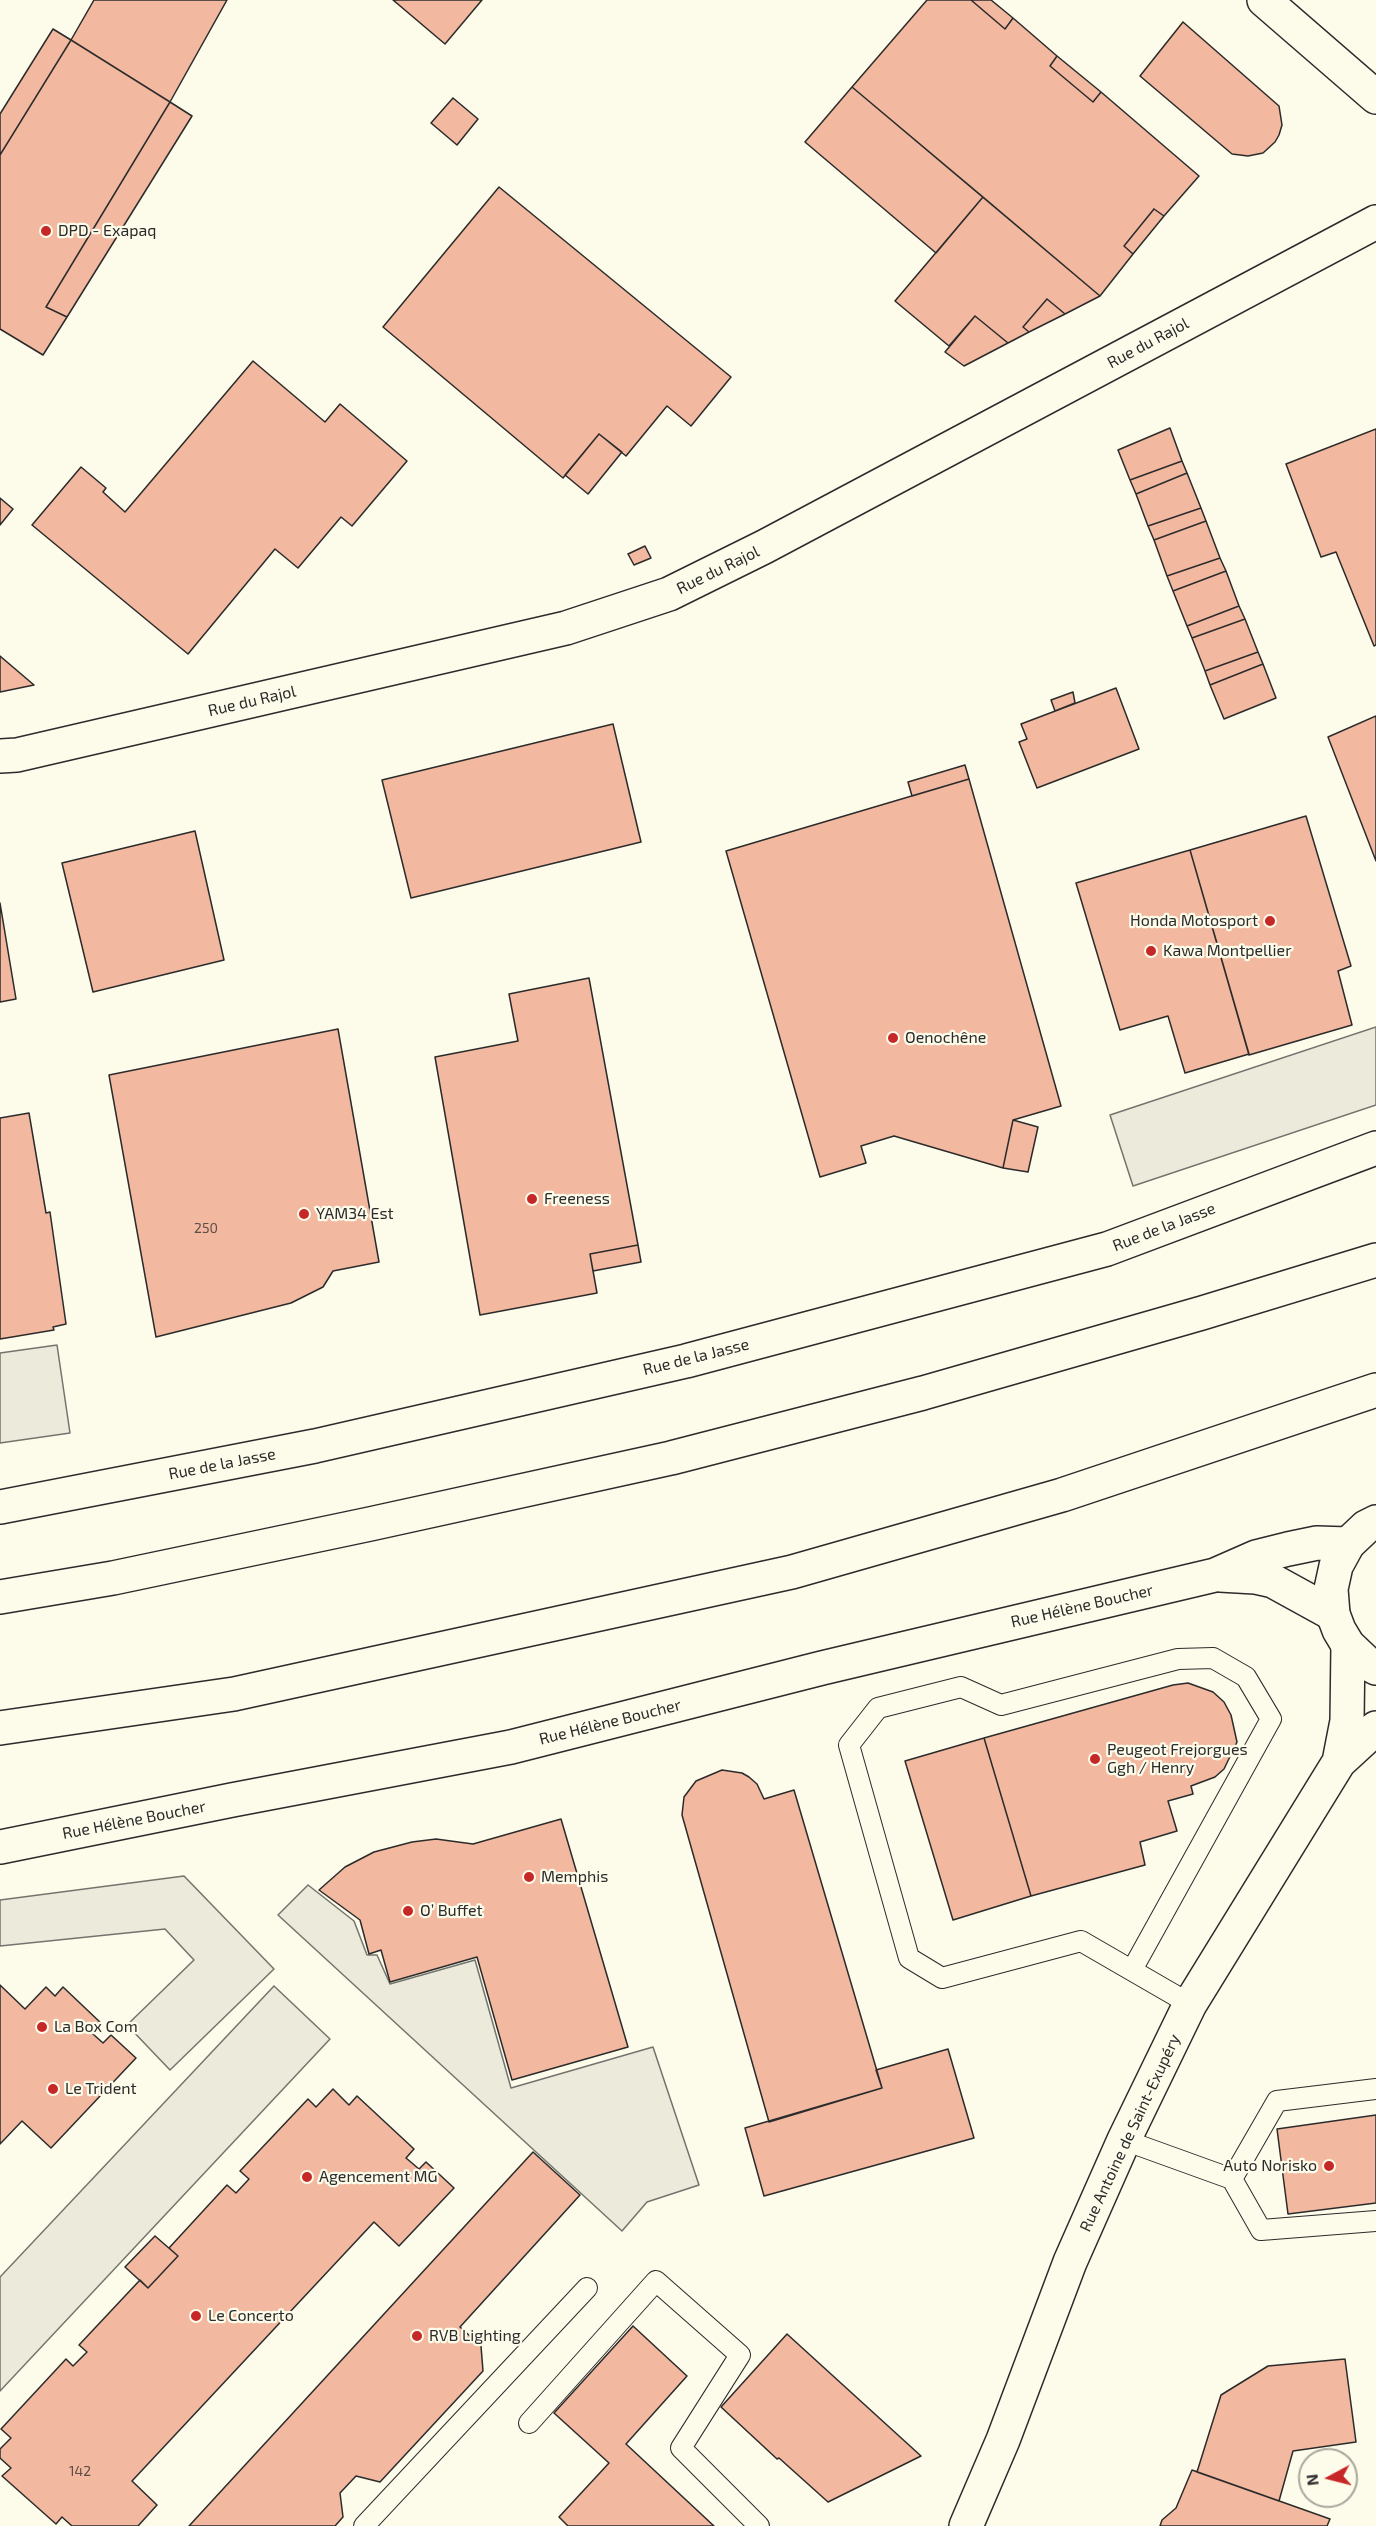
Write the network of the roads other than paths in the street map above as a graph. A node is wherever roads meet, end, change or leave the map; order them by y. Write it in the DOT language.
graph roads {
  1 [pos="1264,0"];
  2 [pos="1376,97"];
  3 [pos="1376,222"];
  4 [pos="0,756"];
  5 [pos="1376,1148"];
  6 [pos="1376,1260"];
  7 [pos="1376,1390"];
  8 [pos="0,1507"];
  9 [pos="1376,1522"];
  10 [pos="1348,1544"];
  11 [pos="1215,1575"];
  12 [pos="0,1597"];
  13 [pos="1333,1614"];
  14 [pos="1348,1645"];
  15 [pos="1376,1668"];
  16 [pos="0,1728"];
  17 [pos="1376,1728"];
  18 [pos="1339,1762"];
  19 [pos="0,1847"];
  20 [pos="1132,1970"];
  21 [pos="1191,2004"];
  22 [pos="1376,2089"];
  23 [pos="1125,2140"];
  24 [pos="1232,2180"];
  25 [pos="1376,2221"];
  26 [pos="587,2288"];
  27 [pos="529,2423"];
  28 [pos="364,2526"];
  29 [pos="759,2526"];
  30 [pos="966,2526"];
  1 -- 2 [label="main road"];
  3 -- 4 [label="main road, Rue du Rajol"];
  5 -- 8 [label="main road, Rue de la Jasse"];
  6 -- 12 [label="main road"];
  7 -- 16 [label="main road"];
  9 -- 10 [label="main road"];
  10 -- 11 [label="main road, Rue Hélène Boucher"];
  10 -- 13 [label="main road"];
  11 -- 13 [label="main road, Rue Hélène Boucher"];
  11 -- 19 [label="main road, Rue Hélène Boucher"];
  13 -- 14 [label="main road"];
  14 -- 15 [label="main road"];
  14 -- 18 [label="main road, Rue Antoine de Saint-Exupéry"];
  17 -- 18 [label="main road, Rue Antoine de Saint-Exupéry"];
  18 -- 21 [label="main road, Rue Antoine de Saint-Exupéry"];
  20 -- 20 [label="lane"];
  20 -- 21 [label="lane"];
  21 -- 23 [label="main road, Rue Antoine de Saint-Exupéry"];
  22 -- 24 [label="lane"];
  23 -- 24 [label="lane"];
  23 -- 30 [label="main road, Rue Antoine de Saint-Exupéry"];
  24 -- 25 [label="lane"];
  26 -- 28 [label="lane"];
  27 -- 29 [label="lane"];
}
